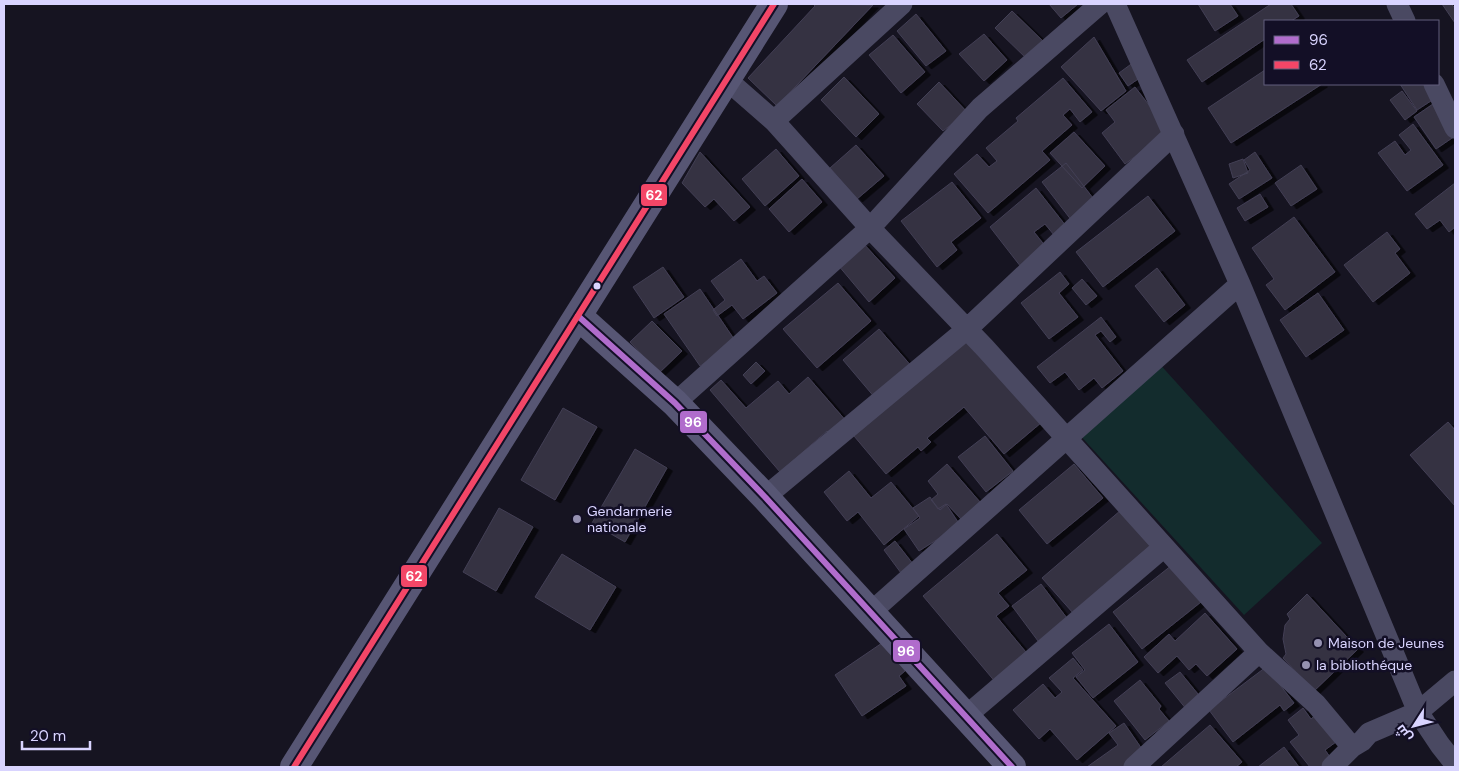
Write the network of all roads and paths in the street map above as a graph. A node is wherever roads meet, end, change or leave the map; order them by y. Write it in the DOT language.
graph roads {
  1 [pos="774,4"];
  2 [pos="902,4"];
  3 [pos="1100,4"];
  4 [pos="1115,4"];
  5 [pos="1397,4"];
  6 [pos="1405,20"];
  7 [pos="726,79"];
  8 [pos="1434,85"];
  9 [pos="774,121"];
  10 [pos="1455,128"];
  11 [pos="1174,134"];
  12 [pos="870,228"];
  13 [pos="1240,284"];
  14 [pos="578,316"];
  15 [pos="967,329"];
  16 [pos="675,403"];
  17 [pos="1066,439"];
  18 [pos="765,497"];
  19 [pos="1164,547"];
  20 [pos="871,612"];
  21 [pos="1259,652"];
  22 [pos="1455,681"];
  23 [pos="1418,712"];
  24 [pos="966,716"];
  25 [pos="1352,747"];
  26 [pos="1455,764"];
  27 [pos="294,767"];
  28 [pos="1012,767"];
  29 [pos="1134,767"];
  30 [pos="1332,767"];
  1 -- 7 [label="main road"];
  2 -- 9 [label="street"];
  3 -- 12 [label="street"];
  4 -- 11 [label="street"];
  5 -- 6 [label="street"];
  7 -- 9 [label="street"];
  7 -- 14 [label="main road"];
  8 -- 10 [label="street"];
  9 -- 12 [label="street"];
  11 -- 13 [label="street"];
  11 -- 15 [label="street"];
  12 -- 15 [label="street"];
  12 -- 16 [label="street"];
  13 -- 17 [label="street"];
  13 -- 23 [label="street"];
  14 -- 16 [label="main road"];
  14 -- 27 [label="main road"];
  15 -- 17 [label="street"];
  15 -- 18 [label="street"];
  16 -- 18 [label="main road"];
  17 -- 19 [label="street"];
  17 -- 20 [label="street"];
  18 -- 20 [label="main road"];
  19 -- 21 [label="street"];
  19 -- 24 [label="street"];
  20 -- 24 [label="main road"];
  21 -- 25 [label="street"];
  21 -- 29 [label="street"];
  22 -- 23 [label="street"];
  23 -- 25 [label="street"];
  23 -- 26 [label="street"];
  24 -- 28 [label="main road"];
  25 -- 30 [label="street"];
}
